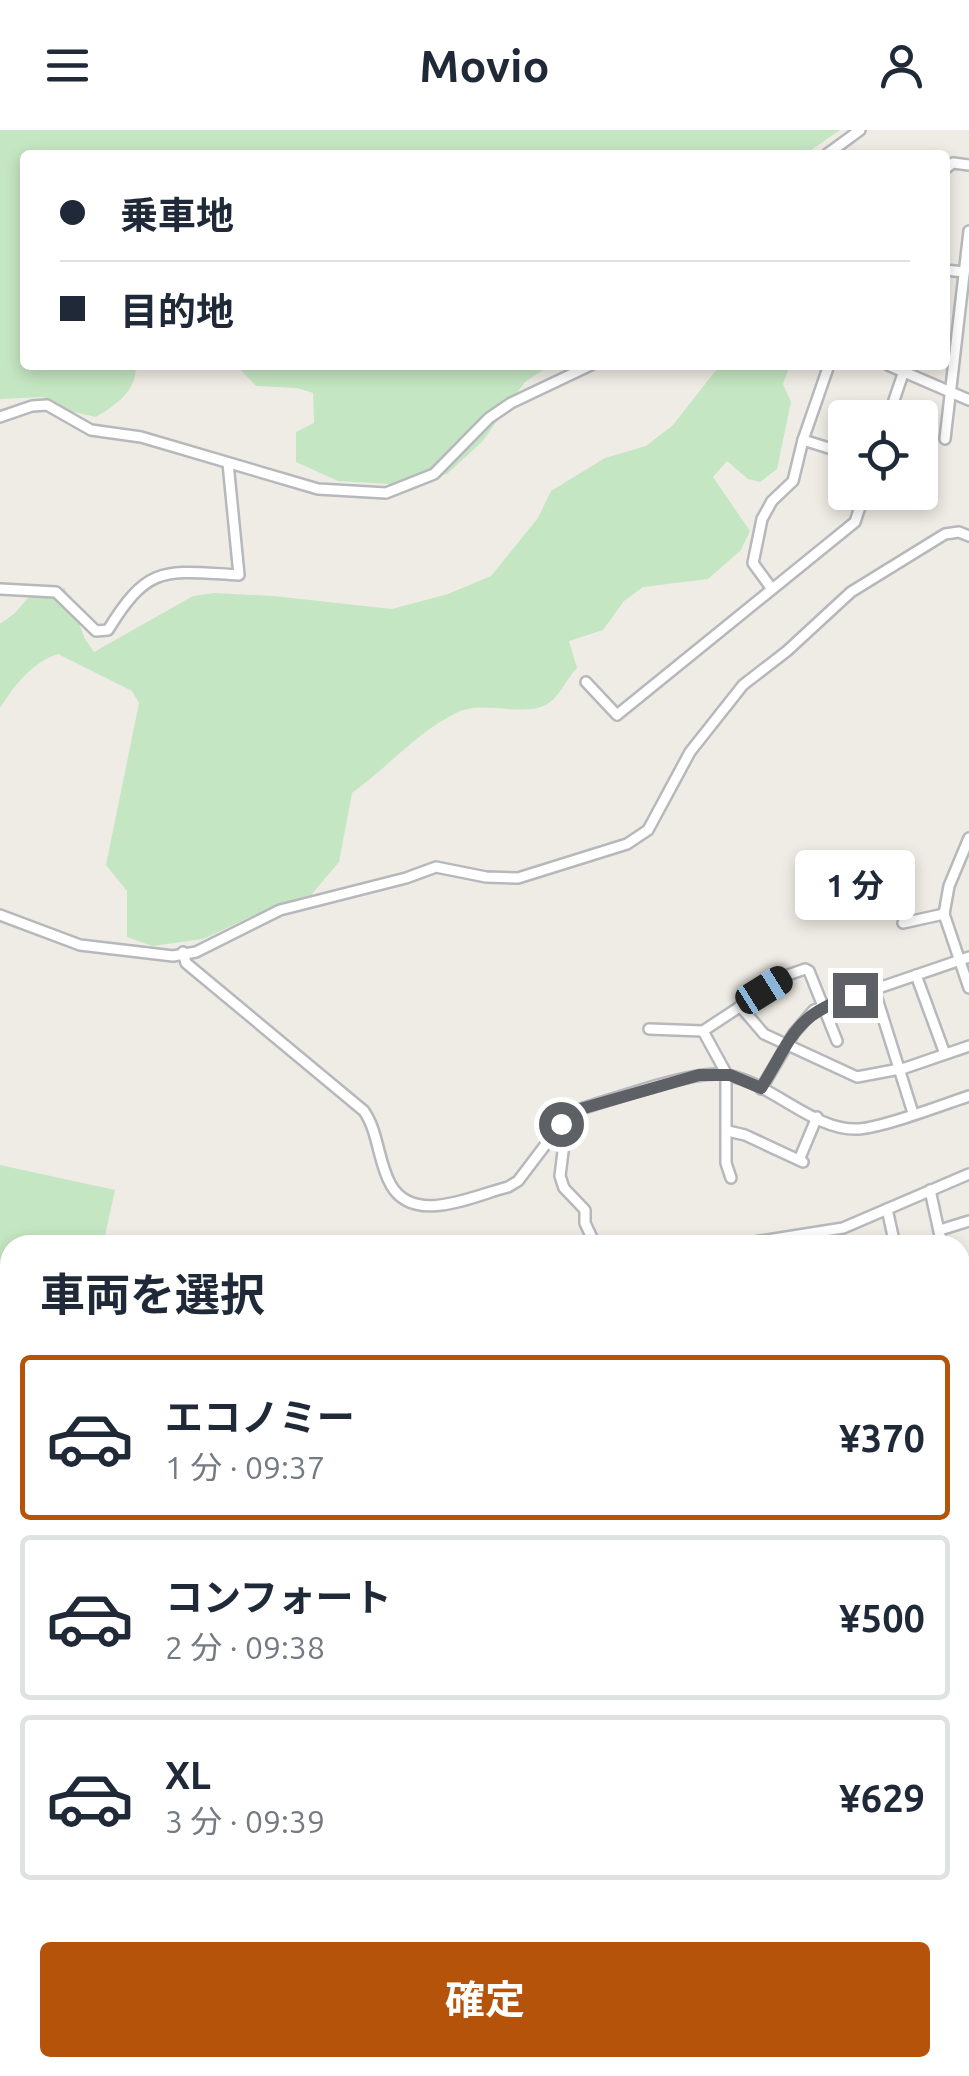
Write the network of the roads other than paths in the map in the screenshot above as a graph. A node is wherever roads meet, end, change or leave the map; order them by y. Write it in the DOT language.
graph roads {
  1 [pos="860,130"];
  2 [pos="833,150"];
  3 [pos="969,231"];
  4 [pos="950,271"];
  5 [pos="964,272"];
  6 [pos="580,370"];
  7 [pos="827,370"];
  8 [pos="905,370"];
  9 [pos="907,370"];
  10 [pos="951,393"];
  11 [pos="894,400"];
  12 [pos="969,400"];
  13 [pos="0,417"];
  14 [pos="945,439"];
  15 [pos="803,440"];
  16 [pos="828,448"];
  17 [pos="228,462"];
  18 [pos="859,510"];
  19 [pos="969,536"];
  20 [pos="772,589"];
  21 [pos="0,590"];
  22 [pos="586,682"];
  23 [pos="969,838"];
  24 [pos="0,914"];
  25 [pos="944,914"];
  26 [pos="903,923"];
  27 [pos="184,952"];
  28 [pos="964,959"];
  29 [pos="916,975"];
  30 [pos="874,988"];
  31 [pos="969,988"];
  32 [pos="740,1006"];
  33 [pos="823,1006"];
  34 [pos="649,1029"];
  35 [pos="704,1031"];
  36 [pos="837,1040"];
  37 [pos="787,1046"];
  38 [pos="969,1046"];
  39 [pos="945,1054"];
  40 [pos="901,1070"];
  41 [pos="724,1075"];
  42 [pos="761,1088"];
  43 [pos="969,1096"];
  44 [pos="913,1113"];
  45 [pos="568,1115"];
  46 [pos="816,1117"];
  47 [pos="728,1131"];
  48 [pos="969,1174"];
  49 [pos="731,1178"];
  50 [pos="930,1190"];
  51 [pos="887,1209"];
  52 [pos="969,1221"];
  53 [pos="940,1230"];
  54 [pos="591,1235"];
  55 [pos="799,1235"];
  56 [pos="893,1235"];
  57 [pos="941,1235"];
  1 -- 2 [label="street"];
  3 -- 5 [label="street"];
  4 -- 5 [label="street"];
  5 -- 10 [label="street"];
  6 -- 17 [label="street"];
  7 -- 15 [label="street"];
  8 -- 11 [label="street"];
  9 -- 10 [label="street"];
  10 -- 12 [label="street"];
  10 -- 14 [label="street"];
  13 -- 17 [label="street"];
  15 -- 16 [label="street"];
  15 -- 20 [label="street"];
  17 -- 21 [label="street"];
  18 -- 20 [label="street"];
  19 -- 27 [label="street"];
  20 -- 22 [label="street"];
  23 -- 25 [label="street"];
  24 -- 27 [label="street"];
  25 -- 26 [label="street"];
  25 -- 28 [label="street"];
  27 -- 45 [label="street"];
  28 -- 29 [label="street"];
  28 -- 31 [label="street"];
  29 -- 30 [label="street"];
  29 -- 39 [label="street"];
  30 -- 33 [label="street"];
  30 -- 40 [label="street"];
  32 -- 33 [label="street"];
  32 -- 35 [label="street"];
  32 -- 37 [label="street"];
  33 -- 36 [label="street"];
  33 -- 37 [label="street"];
  34 -- 35 [label="street"];
  35 -- 41 [label="street"];
  37 -- 40 [label="street"];
  37 -- 42 [label="street"];
  38 -- 39 [label="street"];
  39 -- 40 [label="street"];
  40 -- 44 [label="street"];
  41 -- 42 [label="street"];
  41 -- 45 [label="street"];
  41 -- 47 [label="street"];
  42 -- 46 [label="street"];
  43 -- 44 [label="street"];
  44 -- 46 [label="street"];
  45 -- 54 [label="street"];
  46 -- 47 [label="street"];
  47 -- 49 [label="street"];
  48 -- 50 [label="street"];
  50 -- 51 [label="street"];
  50 -- 53 [label="street"];
  51 -- 55 [label="street"];
  51 -- 56 [label="street"];
  52 -- 53 [label="street"];
  53 -- 57 [label="street"];
}
